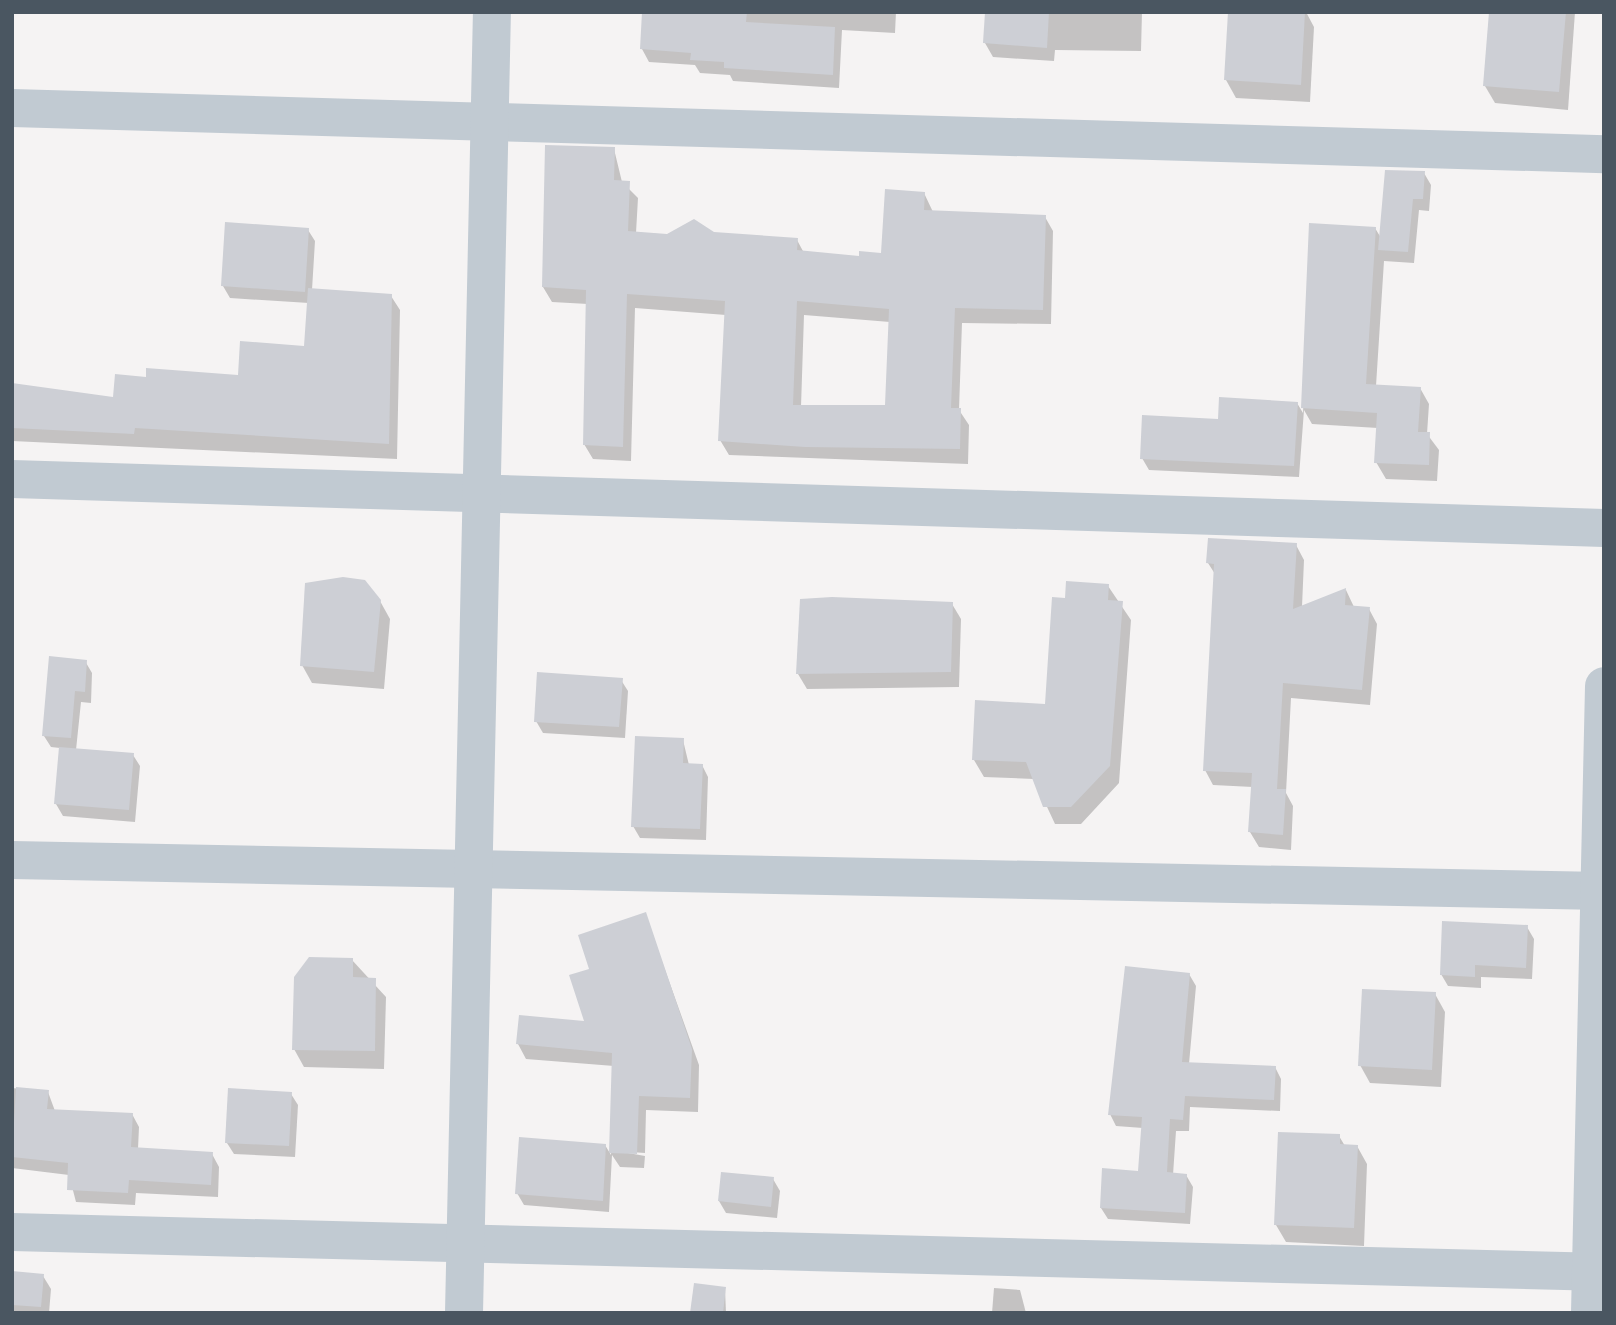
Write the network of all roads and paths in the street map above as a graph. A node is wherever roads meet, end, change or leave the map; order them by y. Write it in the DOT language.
graph roads {
  1 [pos="492,12"];
  2 [pos="12,108"];
  3 [pos="490,120"];
  4 [pos="1604,154"];
  5 [pos="12,479"];
  6 [pos="482,493"];
  7 [pos="1604,528"];
  8 [pos="1604,686"];
  9 [pos="12,860"];
  10 [pos="474,870"];
  11 [pos="1602,891"];
  12 [pos="12,1232"];
  13 [pos="466,1243"];
  14 [pos="1597,1272"];
  15 [pos="464,1313"];
  16 [pos="1590,1313"];
  1 -- 3 [label="street"];
  2 -- 3 [label="street"];
  3 -- 4 [label="street"];
  3 -- 6 [label="street"];
  5 -- 6 [label="street"];
  6 -- 7 [label="street"];
  6 -- 10 [label="street"];
  8 -- 11 [label="street"];
  9 -- 10 [label="street"];
  10 -- 11 [label="street"];
  10 -- 13 [label="street"];
  11 -- 14 [label="street"];
  12 -- 13 [label="street"];
  13 -- 14 [label="street"];
  13 -- 15 [label="street"];
  14 -- 16 [label="street"];
}
